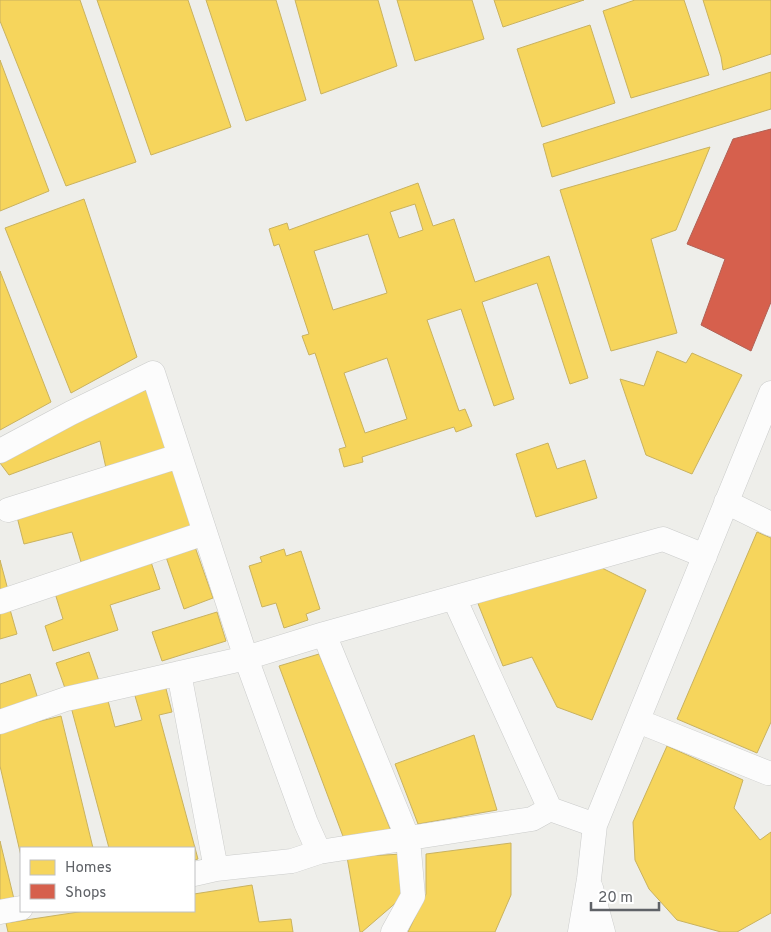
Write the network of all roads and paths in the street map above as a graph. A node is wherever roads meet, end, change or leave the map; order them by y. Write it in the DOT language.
graph roads {
  1 [pos="771,393"];
  2 [pos="0,450"];
  3 [pos="179,456"];
  4 [pos="726,502"];
  5 [pos="8,510"];
  6 [pos="771,524"];
  7 [pos="205,533"];
  8 [pos="705,556"];
  9 [pos="454,598"];
  10 [pos="0,602"];
  11 [pos="324,634"];
  12 [pos="246,658"];
  13 [pos="179,673"];
  14 [pos="638,721"];
  15 [pos="0,722"];
  16 [pos="770,767"];
  17 [pos="550,809"];
  18 [pos="595,825"];
  19 [pos="408,839"];
  20 [pos="318,852"];
  21 [pos="205,871"];
  22 [pos="589,880"];
  23 [pos="20,908"];
  24 [pos="0,912"];
  25 [pos="393,932"];
  26 [pos="580,932"];
  27 [pos="603,932"];
  1 -- 4 [label="street"];
  2 -- 3 [label="street"];
  3 -- 5 [label="street"];
  3 -- 7 [label="street"];
  4 -- 6 [label="street"];
  4 -- 8 [label="street"];
  7 -- 10 [label="street"];
  7 -- 12 [label="street"];
  8 -- 9 [label="street"];
  8 -- 14 [label="street"];
  9 -- 11 [label="street"];
  9 -- 17 [label="street"];
  11 -- 12 [label="street"];
  11 -- 19 [label="street"];
  12 -- 13 [label="street"];
  12 -- 20 [label="street"];
  13 -- 15 [label="street"];
  13 -- 21 [label="street"];
  14 -- 16 [label="street"];
  14 -- 18 [label="street"];
  17 -- 18 [label="street"];
  17 -- 19 [label="street"];
  18 -- 22 [label="street"];
  19 -- 20 [label="street"];
  19 -- 25 [label="street"];
  20 -- 21 [label="street"];
  22 -- 26 [label="street"];
  22 -- 27 [label="street"];
  23 -- 24 [label="street"];
}
